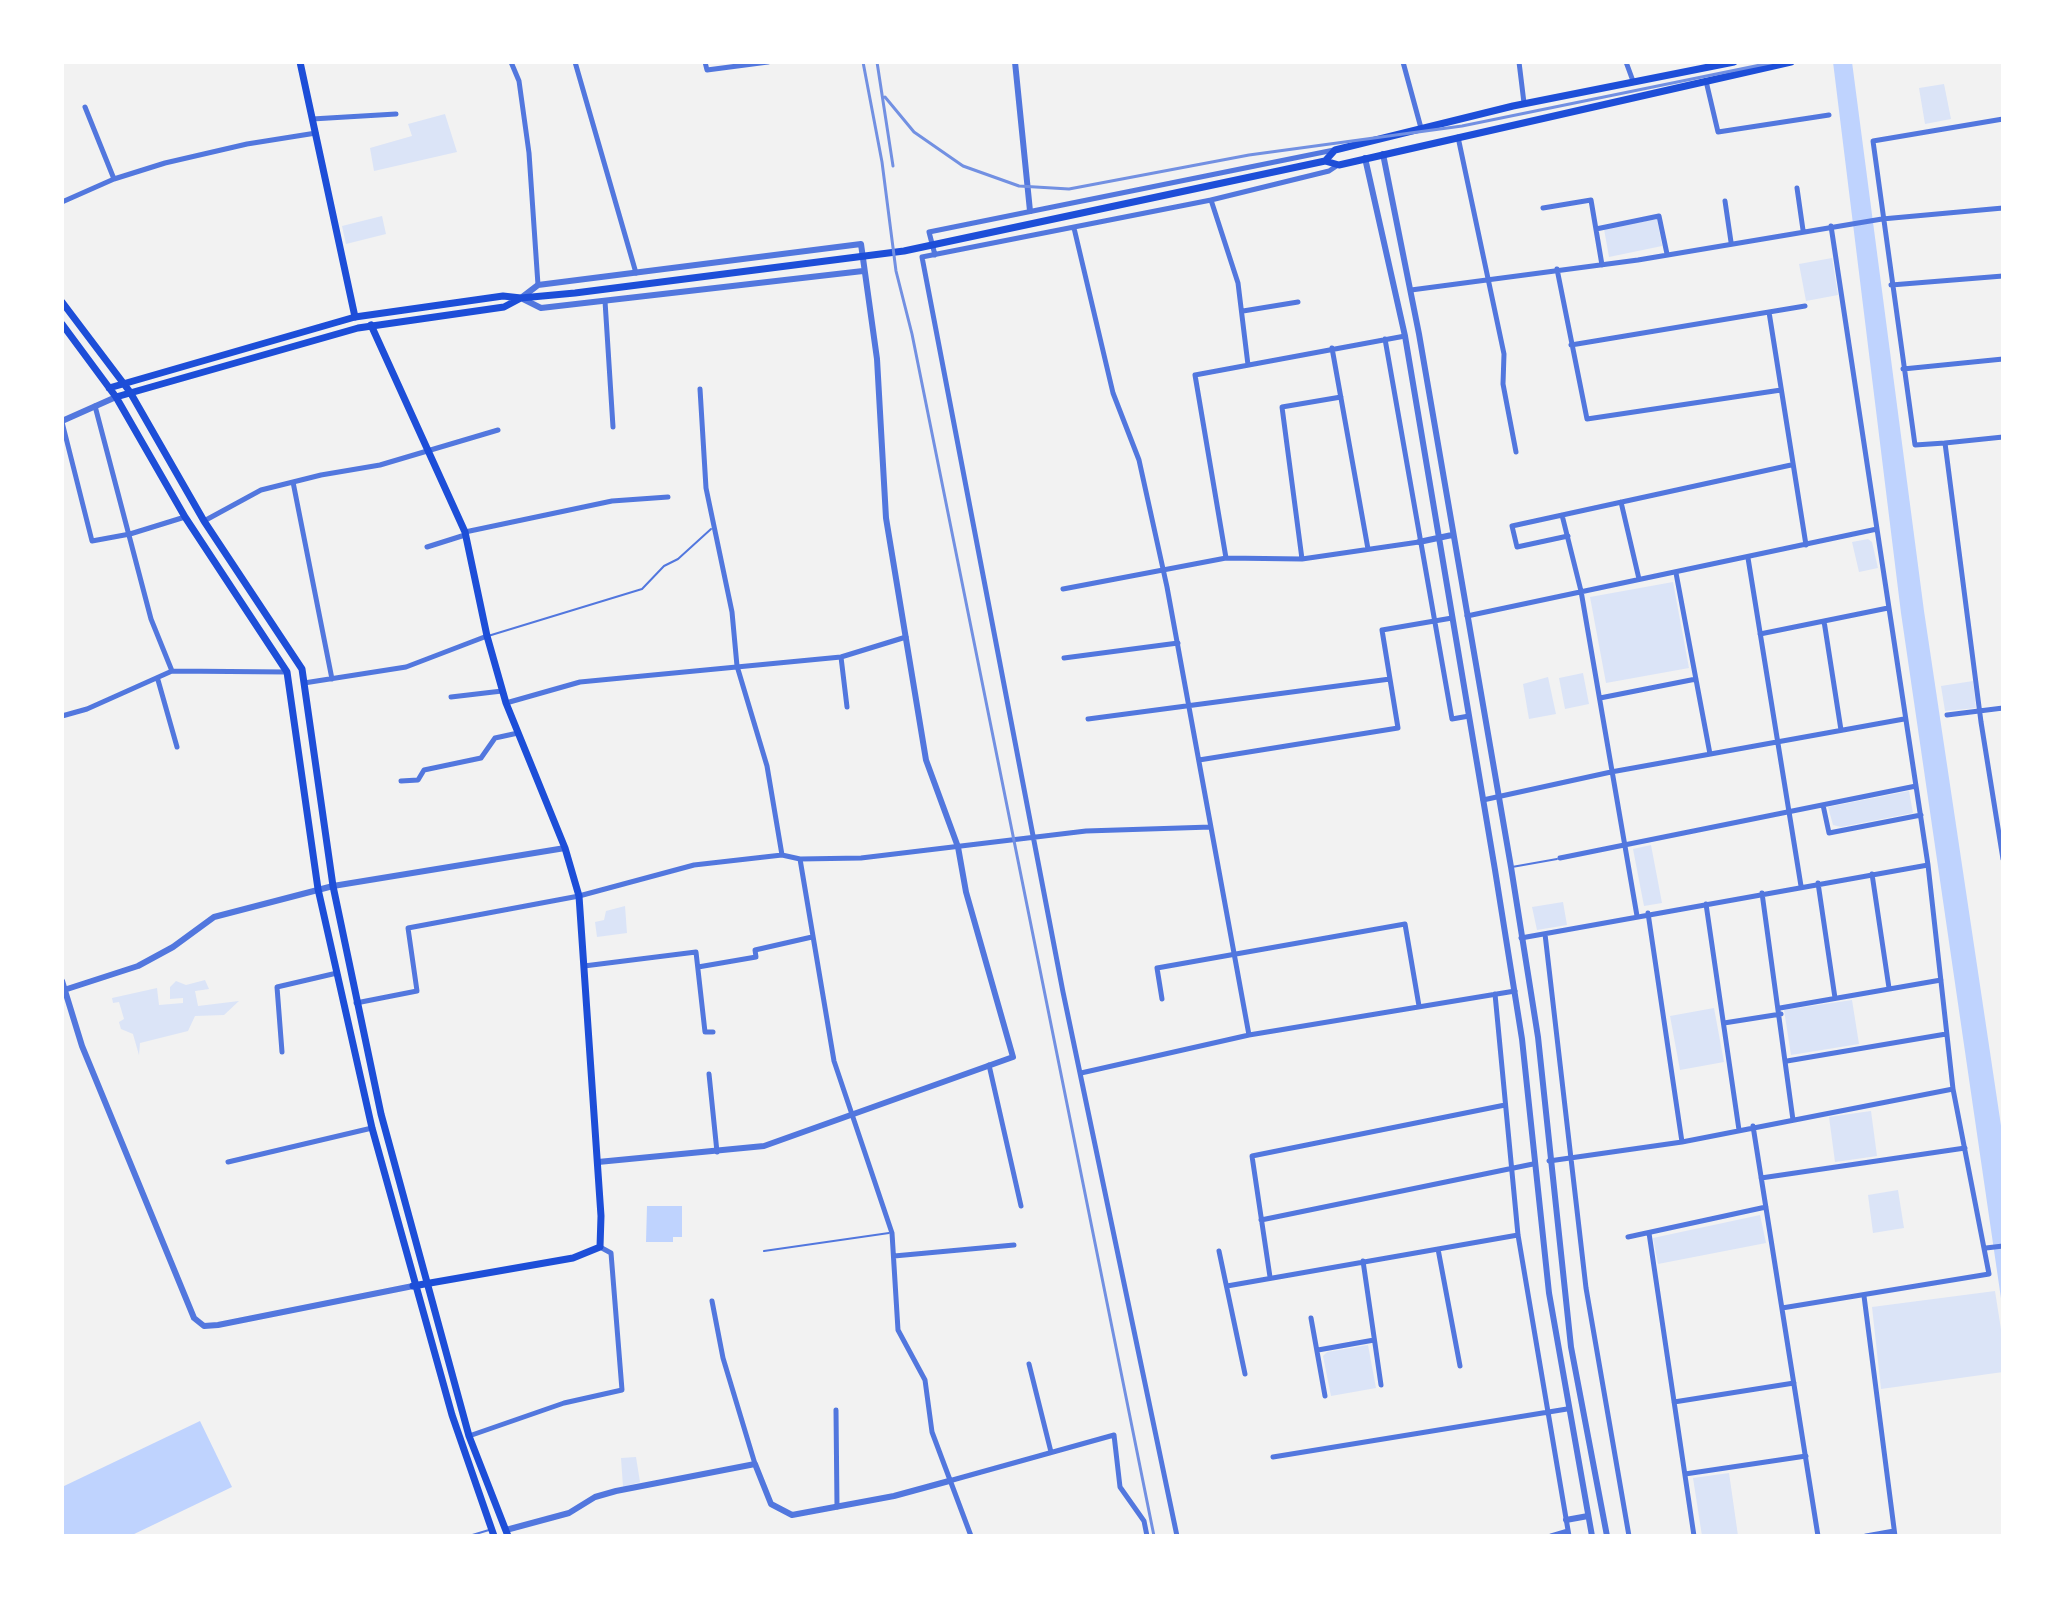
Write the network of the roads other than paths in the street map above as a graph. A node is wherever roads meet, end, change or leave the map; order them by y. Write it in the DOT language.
graph roads {
  1 [pos="300,62"];
  2 [pos="511,62"];
  3 [pos="575,62"];
  4 [pos="705,62"];
  5 [pos="768,62"];
  6 [pos="1015,62"];
  7 [pos="1403,62"];
  8 [pos="1519,62"];
  9 [pos="1626,62"];
  10 [pos="1734,62"];
  11 [pos="1791,62"];
  12 [pos="1706,80"];
  13 [pos="1633,81"];
  14 [pos="1524,103"];
  15 [pos="1513,106"];
  16 [pos="85,107"];
  17 [pos="396,114"];
  18 [pos="1829,115"];
  19 [pos="312,119"];
  20 [pos="2003,119"];
  21 [pos="1519,124"];
  22 [pos="1421,129"];
  23 [pos="316,133"];
  24 [pos="1458,137"];
  25 [pos="1383,139"];
  26 [pos="1335,150"];
  27 [pos="1383,154"];
  28 [pos="1365,158"];
  29 [pos="1325,161"];
  30 [pos="1339,165"];
  31 [pos="114,179"];
  32 [pos="1797,188"];
  33 [pos="1211,200"];
  34 [pos="1725,201"];
  35 [pos="62,202"];
  36 [pos="1543,208"];
  37 [pos="2003,208"];
  38 [pos="1030,211"];
  39 [pos="1882,219"];
  40 [pos="1831,226"];
  41 [pos="1074,228"];
  42 [pos="1596,229"];
  43 [pos="1803,230"];
  44 [pos="1731,242"];
  45 [pos="1667,254"];
  46 [pos="935,255"];
  47 [pos="1602,265"];
  48 [pos="1557,269"];
  49 [pos="863,271"];
  50 [pos="636,274"];
  51 [pos="2003,276"];
  52 [pos="1490,282"];
  53 [pos="538,285"];
  54 [pos="1891,285"];
  55 [pos="1411,290"];
  56 [pos="1397,292"];
  57 [pos="521,298"];
  58 [pos="605,301"];
  59 [pos="62,302"];
  60 [pos="1298,302"];
  61 [pos="1805,306"];
  62 [pos="1243,311"];
  63 [pos="1769,312"];
  64 [pos="355,317"];
  65 [pos="62,324"];
  66 [pos="371,325"];
  67 [pos="1419,334"];
  68 [pos="1405,336"];
  69 [pos="1385,339"];
  70 [pos="1571,345"];
  71 [pos="1332,348"];
  72 [pos="2003,359"];
  73 [pos="1248,365"];
  74 [pos="1903,369"];
  75 [pos="124,382"];
  76 [pos="109,388"];
  77 [pos="700,389"];
  78 [pos="1781,390"];
  79 [pos="130,392"];
  80 [pos="116,397"];
  81 [pos="1341,397"];
  82 [pos="94,405"];
  83 [pos="62,421"];
  84 [pos="613,427"];
  85 [pos="498,430"];
  86 [pos="2003,437"];
  87 [pos="1945,443"];
  88 [pos="430,452"];
  89 [pos="1516,452"];
  90 [pos="1791,465"];
  91 [pos="293,482"];
  92 [pos="668,497"];
  93 [pos="1621,502"];
  94 [pos="1562,515"];
  95 [pos="185,517"];
  96 [pos="204,521"];
  97 [pos="714,527"];
  98 [pos="1877,529"];
  99 [pos="130,534"];
  100 [pos="465,534"];
  101 [pos="1452,535"];
  102 [pos="1568,536"];
  103 [pos="1436,538"];
  104 [pos="1419,542"];
  105 [pos="1806,545"];
  106 [pos="427,547"];
  107 [pos="1368,549"];
  108 [pos="1226,558"];
  109 [pos="1748,558"];
  110 [pos="1302,559"];
  111 [pos="1163,571"];
  112 [pos="1676,573"];
  113 [pos="1639,579"];
  114 [pos="1063,589"];
  115 [pos="1581,591"];
  116 [pos="1888,608"];
  117 [pos="1467,616"];
  118 [pos="1452,618"];
  119 [pos="1824,621"];
  120 [pos="1434,622"];
  121 [pos="1760,634"];
  122 [pos="487,636"];
  123 [pos="906,637"];
  124 [pos="1178,643"];
  125 [pos="841,657"];
  126 [pos="1064,658"];
  127 [pos="737,666"];
  128 [pos="172,671"];
  129 [pos="287,672"];
  130 [pos="332,679"];
  131 [pos="1390,679"];
  132 [pos="1696,679"];
  133 [pos="158,680"];
  134 [pos="304,683"];
  135 [pos="502,691"];
  136 [pos="451,697"];
  137 [pos="1600,698"];
  138 [pos="506,703"];
  139 [pos="1189,705"];
  140 [pos="847,707"];
  141 [pos="2003,708"];
  142 [pos="1980,711"];
  143 [pos="1947,715"];
  144 [pos="62,716"];
  145 [pos="1469,716"];
  146 [pos="1088,719"];
  147 [pos="1904,719"];
  148 [pos="1841,730"];
  149 [pos="518,732"];
  150 [pos="1776,741"];
  151 [pos="177,747"];
  152 [pos="1710,754"];
  153 [pos="1199,760"];
  154 [pos="1611,772"];
  155 [pos="401,781"];
  156 [pos="1916,786"];
  157 [pos="1498,796"];
  158 [pos="1483,800"];
  159 [pos="1823,805"];
  160 [pos="1788,811"];
  161 [pos="1921,815"];
  162 [pos="1211,827"];
  163 [pos="1037,837"];
  164 [pos="1625,846"];
  165 [pos="958,847"];
  166 [pos="565,848"];
  167 [pos="782,855"];
  168 [pos="1560,858"];
  169 [pos="800,859"];
  170 [pos="2003,859"];
  171 [pos="1928,865"];
  172 [pos="1511,867"];
  173 [pos="1872,874"];
  174 [pos="1818,883"];
  175 [pos="333,886"];
  176 [pos="1801,886"];
  177 [pos="318,889"];
  178 [pos="1762,893"];
  179 [pos="579,896"];
  180 [pos="1706,904"];
  181 [pos="1648,913"];
  182 [pos="1637,916"];
  183 [pos="1545,934"];
  184 [pos="812,937"];
  185 [pos="1521,938"];
  186 [pos="1507,941"];
  187 [pos="1235,956"];
  188 [pos="583,966"];
  189 [pos="698,967"];
  190 [pos="337,973"];
  191 [pos="1941,980"];
  192 [pos="62,981"];
  193 [pos="1889,988"];
  194 [pos="1530,989"];
  195 [pos="64,990"];
  196 [pos="1515,991"];
  197 [pos="1495,994"];
  198 [pos="1835,998"];
  199 [pos="1162,999"];
  200 [pos="356,1003"];
  201 [pos="1419,1006"];
  202 [pos="1780,1011"];
  203 [pos="1724,1023"];
  204 [pos="713,1032"];
  205 [pos="1946,1034"];
  206 [pos="1249,1035"];
  207 [pos="282,1052"];
  208 [pos="1787,1061"];
  209 [pos="989,1065"];
  210 [pos="1081,1073"];
  211 [pos="709,1074"];
  212 [pos="1953,1089"];
  213 [pos="1505,1105"];
  214 [pos="851,1112"];
  215 [pos="1793,1120"];
  216 [pos="1753,1126"];
  217 [pos="372,1128"];
  218 [pos="1739,1130"];
  219 [pos="1682,1142"];
  220 [pos="1965,1148"];
  221 [pos="717,1152"];
  222 [pos="1570,1158"];
  223 [pos="1549,1161"];
  224 [pos="228,1162"];
  225 [pos="598,1162"];
  226 [pos="1533,1164"];
  227 [pos="1512,1167"];
  228 [pos="1761,1178"];
  229 [pos="1021,1206"];
  230 [pos="1766,1207"];
  231 [pos="1261,1220"];
  232 [pos="892,1233"];
  233 [pos="1649,1233"];
  234 [pos="1518,1235"];
  235 [pos="1628,1237"];
  236 [pos="1014,1245"];
  237 [pos="2003,1246"];
  238 [pos="600,1247"];
  239 [pos="1986,1248"];
  240 [pos="1438,1249"];
  241 [pos="764,1251"];
  242 [pos="1219,1251"];
  243 [pos="894,1256"];
  244 [pos="1363,1261"];
  245 [pos="1270,1277"];
  246 [pos="427,1283"];
  247 [pos="413,1286"];
  248 [pos="1227,1286"];
  249 [pos="1864,1296"];
  250 [pos="712,1301"];
  251 [pos="1782,1308"];
  252 [pos="1311,1318"];
  253 [pos="1374,1340"];
  254 [pos="1318,1350"];
  255 [pos="1029,1364"];
  256 [pos="1460,1366"];
  257 [pos="1245,1374"];
  258 [pos="1794,1383"];
  259 [pos="1381,1385"];
  260 [pos="1325,1396"];
  261 [pos="1674,1402"];
  262 [pos="1567,1409"];
  263 [pos="836,1410"];
  264 [pos="1546,1412"];
  265 [pos="469,1436"];
  266 [pos="1051,1452"];
  267 [pos="1806,1456"];
  268 [pos="1273,1457"];
  269 [pos="755,1464"];
  270 [pos="1685,1474"];
  271 [pos="949,1481"];
  272 [pos="837,1508"];
  273 [pos="1588,1516"];
  274 [pos="1566,1520"];
  275 [pos="492,1533"];
  276 [pos="507,1533"];
  277 [pos="1895,1533"];
  278 [pos="1568,1534"];
  279 [pos="469,1536"];
  280 [pos="971,1536"];
  281 [pos="1147,1536"];
  282 [pos="1177,1536"];
  283 [pos="1551,1536"];
  284 [pos="1592,1536"];
  285 [pos="1607,1536"];
  286 [pos="1629,1536"];
  287 [pos="1694,1536"];
  288 [pos="1818,1536"];
  289 [pos="1866,1536"];
  1 -- 19 [label="main road"];
  2 -- 53 [label="street"];
  3 -- 50 [label="street"];
  4 -- 5 [label="street"];
  6 -- 38 [label="street"];
  7 -- 22 [label="street"];
  8 -- 14 [label="street"];
  9 -- 13 [label="street"];
  10 -- 13 [label="main road"];
  11 -- 12 [label="main road"];
  12 -- 18 [label="street"];
  12 -- 21 [label="main road"];
  13 -- 14 [label="main road"];
  14 -- 15 [label="main road"];
  15 -- 21 [label="main road"];
  15 -- 22 [label="main road"];
  16 -- 31 [label="street"];
  17 -- 19 [label="street"];
  19 -- 23 [label="main road"];
  20 -- 39 [label="street"];
  21 -- 24 [label="main road"];
  22 -- 25 [label="main road"];
  23 -- 31 [label="street"];
  23 -- 64 [label="main road"];
  24 -- 27 [label="main road"];
  24 -- 52 [label="street"];
  25 -- 26 [label="main road"];
  25 -- 28 [label="main road"];
  26 -- 29 [label="main road"];
  26 -- 38 [label="street"];
  27 -- 28 [label="main road"];
  27 -- 55 [label="street"];
  28 -- 30 [label="main road"];
  28 -- 56 [label="street"];
  29 -- 30 [label="main road"];
  29 -- 57 [label="main road"];
  30 -- 33 [label="street"];
  31 -- 35 [label="street"];
  32 -- 43 [label="street"];
  33 -- 41 [label="street"];
  33 -- 62 [label="street"];
  34 -- 44 [label="street"];
  36 -- 42 [label="street"];
  37 -- 39 [label="street"];
  38 -- 46 [label="street"];
  39 -- 40 [label="street"];
  39 -- 54 [label="street"];
  40 -- 43 [label="street"];
  40 -- 98 [label="street"];
  41 -- 46 [label="street"];
  41 -- 111 [label="street"];
  42 -- 45 [label="street"];
  42 -- 47 [label="street"];
  43 -- 44 [label="street"];
  44 -- 45 [label="street"];
  45 -- 47 [label="street"];
  46 -- 163 [label="street"];
  47 -- 48 [label="street"];
  48 -- 52 [label="street"];
  48 -- 70 [label="street"];
  49 -- 50 [label="street"];
  49 -- 58 [label="street"];
  49 -- 123 [label="street"];
  50 -- 53 [label="street"];
  51 -- 54 [label="street"];
  52 -- 55 [label="street"];
  52 -- 89 [label="street"];
  53 -- 57 [label="street"];
  54 -- 74 [label="street"];
  55 -- 56 [label="street"];
  55 -- 67 [label="street"];
  56 -- 68 [label="street"];
  57 -- 58 [label="street"];
  57 -- 64 [label="main road"];
  57 -- 66 [label="main road"];
  58 -- 84 [label="street"];
  59 -- 75 [label="main road"];
  60 -- 62 [label="street"];
  61 -- 63 [label="street"];
  62 -- 73 [label="street"];
  63 -- 70 [label="street"];
  63 -- 78 [label="street"];
  64 -- 75 [label="main road"];
  65 -- 76 [label="main road"];
  66 -- 79 [label="main road"];
  66 -- 88 [label="main road"];
  67 -- 68 [label="street"];
  67 -- 101 [label="street"];
  68 -- 69 [label="street"];
  68 -- 103 [label="street"];
  69 -- 71 [label="street"];
  69 -- 104 [label="street"];
  70 -- 78 [label="street"];
  71 -- 73 [label="street"];
  71 -- 81 [label="street"];
  72 -- 74 [label="street"];
  73 -- 108 [label="street"];
  74 -- 87 [label="street"];
  75 -- 76 [label="main road"];
  75 -- 79 [label="main road"];
  76 -- 80 [label="main road"];
  77 -- 97 [label="street"];
  78 -- 90 [label="street"];
  79 -- 80 [label="main road"];
  79 -- 96 [label="main road"];
  80 -- 82 [label="street"];
  80 -- 95 [label="main road"];
  81 -- 107 [label="street"];
  81 -- 110 [label="street"];
  82 -- 83 [label="street"];
  82 -- 99 [label="street"];
  83 -- 99 [label="street"];
  85 -- 88 [label="street"];
  86 -- 87 [label="street"];
  87 -- 142 [label="street"];
  88 -- 91 [label="street"];
  88 -- 100 [label="main road"];
  90 -- 93 [label="street"];
  90 -- 105 [label="street"];
  91 -- 96 [label="street"];
  91 -- 130 [label="street"];
  92 -- 100 [label="street"];
  93 -- 94 [label="street"];
  93 -- 113 [label="street"];
  94 -- 102 [label="street"];
  94 -- 102 [label="street"];
  95 -- 99 [label="street"];
  95 -- 129 [label="main road"];
  96 -- 134 [label="main road"];
  97 -- 122 [label="lane"];
  97 -- 127 [label="street"];
  98 -- 105 [label="street"];
  98 -- 116 [label="street"];
  99 -- 128 [label="street"];
  100 -- 106 [label="street"];
  100 -- 122 [label="main road"];
  101 -- 103 [label="street"];
  101 -- 117 [label="street"];
  102 -- 115 [label="street"];
  103 -- 104 [label="street"];
  103 -- 118 [label="street"];
  104 -- 107 [label="street"];
  104 -- 120 [label="street"];
  105 -- 109 [label="street"];
  107 -- 110 [label="street"];
  108 -- 110 [label="street"];
  108 -- 111 [label="street"];
  109 -- 112 [label="street"];
  109 -- 121 [label="street"];
  111 -- 114 [label="street"];
  111 -- 124 [label="street"];
  112 -- 113 [label="street"];
  112 -- 132 [label="street"];
  113 -- 115 [label="street"];
  115 -- 117 [label="street"];
  115 -- 137 [label="street"];
  116 -- 119 [label="street"];
  116 -- 147 [label="street"];
  117 -- 118 [label="street"];
  117 -- 157 [label="street"];
  118 -- 120 [label="street"];
  118 -- 145 [label="street"];
  119 -- 121 [label="street"];
  119 -- 148 [label="street"];
  120 -- 131 [label="street"];
  120 -- 145 [label="street"];
  121 -- 150 [label="street"];
  122 -- 130 [label="street"];
  122 -- 135 [label="main road"];
  123 -- 125 [label="street"];
  123 -- 165 [label="street"];
  124 -- 126 [label="street"];
  124 -- 139 [label="street"];
  125 -- 127 [label="street"];
  125 -- 140 [label="street"];
  127 -- 138 [label="street"];
  127 -- 167 [label="street"];
  128 -- 129 [label="street"];
  128 -- 133 [label="street"];
  129 -- 177 [label="main road"];
  130 -- 134 [label="street"];
  131 -- 139 [label="street"];
  131 -- 153 [label="street"];
  132 -- 137 [label="street"];
  132 -- 152 [label="street"];
  133 -- 144 [label="street"];
  133 -- 151 [label="street"];
  134 -- 175 [label="main road"];
  135 -- 136 [label="street"];
  135 -- 138 [label="main road"];
  137 -- 154 [label="street"];
  138 -- 149 [label="main road"];
  139 -- 146 [label="street"];
  139 -- 153 [label="street"];
  141 -- 142 [label="street"];
  142 -- 143 [label="street"];
  142 -- 170 [label="street"];
  145 -- 158 [label="street"];
  147 -- 148 [label="street"];
  147 -- 156 [label="street"];
  148 -- 150 [label="street"];
  149 -- 155 [label="street"];
  149 -- 166 [label="main road"];
  150 -- 152 [label="street"];
  150 -- 160 [label="street"];
  152 -- 154 [label="street"];
  153 -- 162 [label="street"];
  154 -- 157 [label="street"];
  154 -- 164 [label="street"];
  156 -- 159 [label="street"];
  156 -- 161 [label="street"];
  157 -- 158 [label="street"];
  157 -- 172 [label="street"];
  158 -- 186 [label="street"];
  159 -- 160 [label="street"];
  159 -- 161 [label="street"];
  160 -- 164 [label="street"];
  160 -- 176 [label="street"];
  161 -- 171 [label="street"];
  162 -- 163 [label="street"];
  162 -- 187 [label="street"];
  163 -- 165 [label="street"];
  163 -- 210 [label="street"];
  164 -- 168 [label="street"];
  164 -- 182 [label="street"];
  165 -- 169 [label="street"];
  165 -- 209 [label="street"];
  166 -- 175 [label="street"];
  166 -- 179 [label="main road"];
  167 -- 169 [label="street"];
  167 -- 179 [label="street"];
  168 -- 172 [label="lane"];
  169 -- 184 [label="street"];
  171 -- 173 [label="street"];
  171 -- 191 [label="street"];
  172 -- 185 [label="street"];
  173 -- 174 [label="street"];
  173 -- 193 [label="street"];
  174 -- 176 [label="street"];
  174 -- 198 [label="street"];
  175 -- 177 [label="street"];
  175 -- 200 [label="main road"];
  176 -- 178 [label="street"];
  177 -- 190 [label="main road"];
  177 -- 195 [label="street"];
  178 -- 180 [label="street"];
  178 -- 202 [label="street"];
  179 -- 188 [label="main road"];
  179 -- 200 [label="street"];
  180 -- 181 [label="street"];
  180 -- 203 [label="street"];
  181 -- 182 [label="street"];
  181 -- 219 [label="street"];
  182 -- 183 [label="street"];
  183 -- 185 [label="street"];
  183 -- 222 [label="street"];
  184 -- 189 [label="street"];
  184 -- 214 [label="street"];
  185 -- 186 [label="street"];
  185 -- 194 [label="street"];
  186 -- 196 [label="street"];
  187 -- 199 [label="street"];
  187 -- 201 [label="street"];
  187 -- 206 [label="street"];
  188 -- 189 [label="street"];
  188 -- 225 [label="main road"];
  189 -- 204 [label="street"];
  190 -- 207 [label="street"];
  190 -- 217 [label="main road"];
  191 -- 193 [label="street"];
  191 -- 205 [label="street"];
  192 -- 195 [label="street"];
  193 -- 198 [label="street"];
  194 -- 196 [label="street"];
  194 -- 223 [label="street"];
  195 -- 247 [label="street"];
  196 -- 197 [label="street"];
  196 -- 226 [label="street"];
  197 -- 201 [label="street"];
  197 -- 213 [label="street"];
  198 -- 202 [label="street"];
  200 -- 246 [label="main road"];
  201 -- 206 [label="street"];
  202 -- 203 [label="street"];
  202 -- 208 [label="street"];
  203 -- 218 [label="street"];
  205 -- 208 [label="street"];
  205 -- 212 [label="street"];
  206 -- 210 [label="street"];
  208 -- 215 [label="street"];
  209 -- 214 [label="street"];
  209 -- 229 [label="street"];
  210 -- 282 [label="street"];
  211 -- 221 [label="street"];
  212 -- 215 [label="street"];
  212 -- 220 [label="street"];
  213 -- 227 [label="street"];
  213 -- 231 [label="street"];
  214 -- 221 [label="street"];
  214 -- 232 [label="street"];
  215 -- 216 [label="street"];
  216 -- 218 [label="street"];
  216 -- 228 [label="street"];
  217 -- 224 [label="street"];
  217 -- 247 [label="main road"];
  218 -- 219 [label="street"];
  219 -- 222 [label="street"];
  220 -- 228 [label="street"];
  220 -- 239 [label="street"];
  221 -- 225 [label="street"];
  222 -- 223 [label="street"];
  222 -- 286 [label="street"];
  223 -- 226 [label="street"];
  223 -- 285 [label="street"];
  225 -- 238 [label="main road"];
  226 -- 227 [label="street"];
  226 -- 262 [label="street"];
  227 -- 231 [label="street"];
  227 -- 234 [label="street"];
  228 -- 230 [label="street"];
  230 -- 233 [label="street"];
  230 -- 251 [label="street"];
  231 -- 245 [label="street"];
  232 -- 241 [label="lane"];
  232 -- 243 [label="street"];
  233 -- 235 [label="street"];
  233 -- 261 [label="street"];
  234 -- 240 [label="street"];
  234 -- 264 [label="street"];
  236 -- 243 [label="street"];
  237 -- 239 [label="street"];
  238 -- 246 [label="main road"];
  238 -- 265 [label="street"];
  239 -- 249 [label="street"];
  240 -- 244 [label="street"];
  240 -- 256 [label="street"];
  242 -- 248 [label="street"];
  243 -- 271 [label="street"];
  244 -- 245 [label="street"];
  244 -- 253 [label="street"];
  245 -- 248 [label="street"];
  246 -- 247 [label="main road"];
  246 -- 265 [label="main road"];
  247 -- 275 [label="main road"];
  248 -- 257 [label="street"];
  249 -- 251 [label="street"];
  249 -- 277 [label="street"];
  250 -- 269 [label="street"];
  251 -- 258 [label="street"];
  252 -- 254 [label="street"];
  253 -- 254 [label="street"];
  253 -- 259 [label="street"];
  254 -- 260 [label="street"];
  255 -- 266 [label="street"];
  258 -- 261 [label="street"];
  258 -- 267 [label="street"];
  261 -- 270 [label="street"];
  262 -- 264 [label="street"];
  262 -- 273 [label="street"];
  263 -- 272 [label="street"];
  264 -- 268 [label="street"];
  264 -- 274 [label="street"];
  265 -- 276 [label="main road"];
  266 -- 271 [label="street"];
  266 -- 281 [label="street"];
  267 -- 270 [label="street"];
  267 -- 288 [label="street"];
  269 -- 272 [label="street"];
  269 -- 276 [label="street"];
  270 -- 287 [label="street"];
  271 -- 272 [label="street"];
  271 -- 280 [label="street"];
  273 -- 274 [label="street"];
  273 -- 284 [label="street"];
  274 -- 278 [label="street"];
  275 -- 279 [label="lane"];
  277 -- 289 [label="street"];
  278 -- 283 [label="street"];
}
